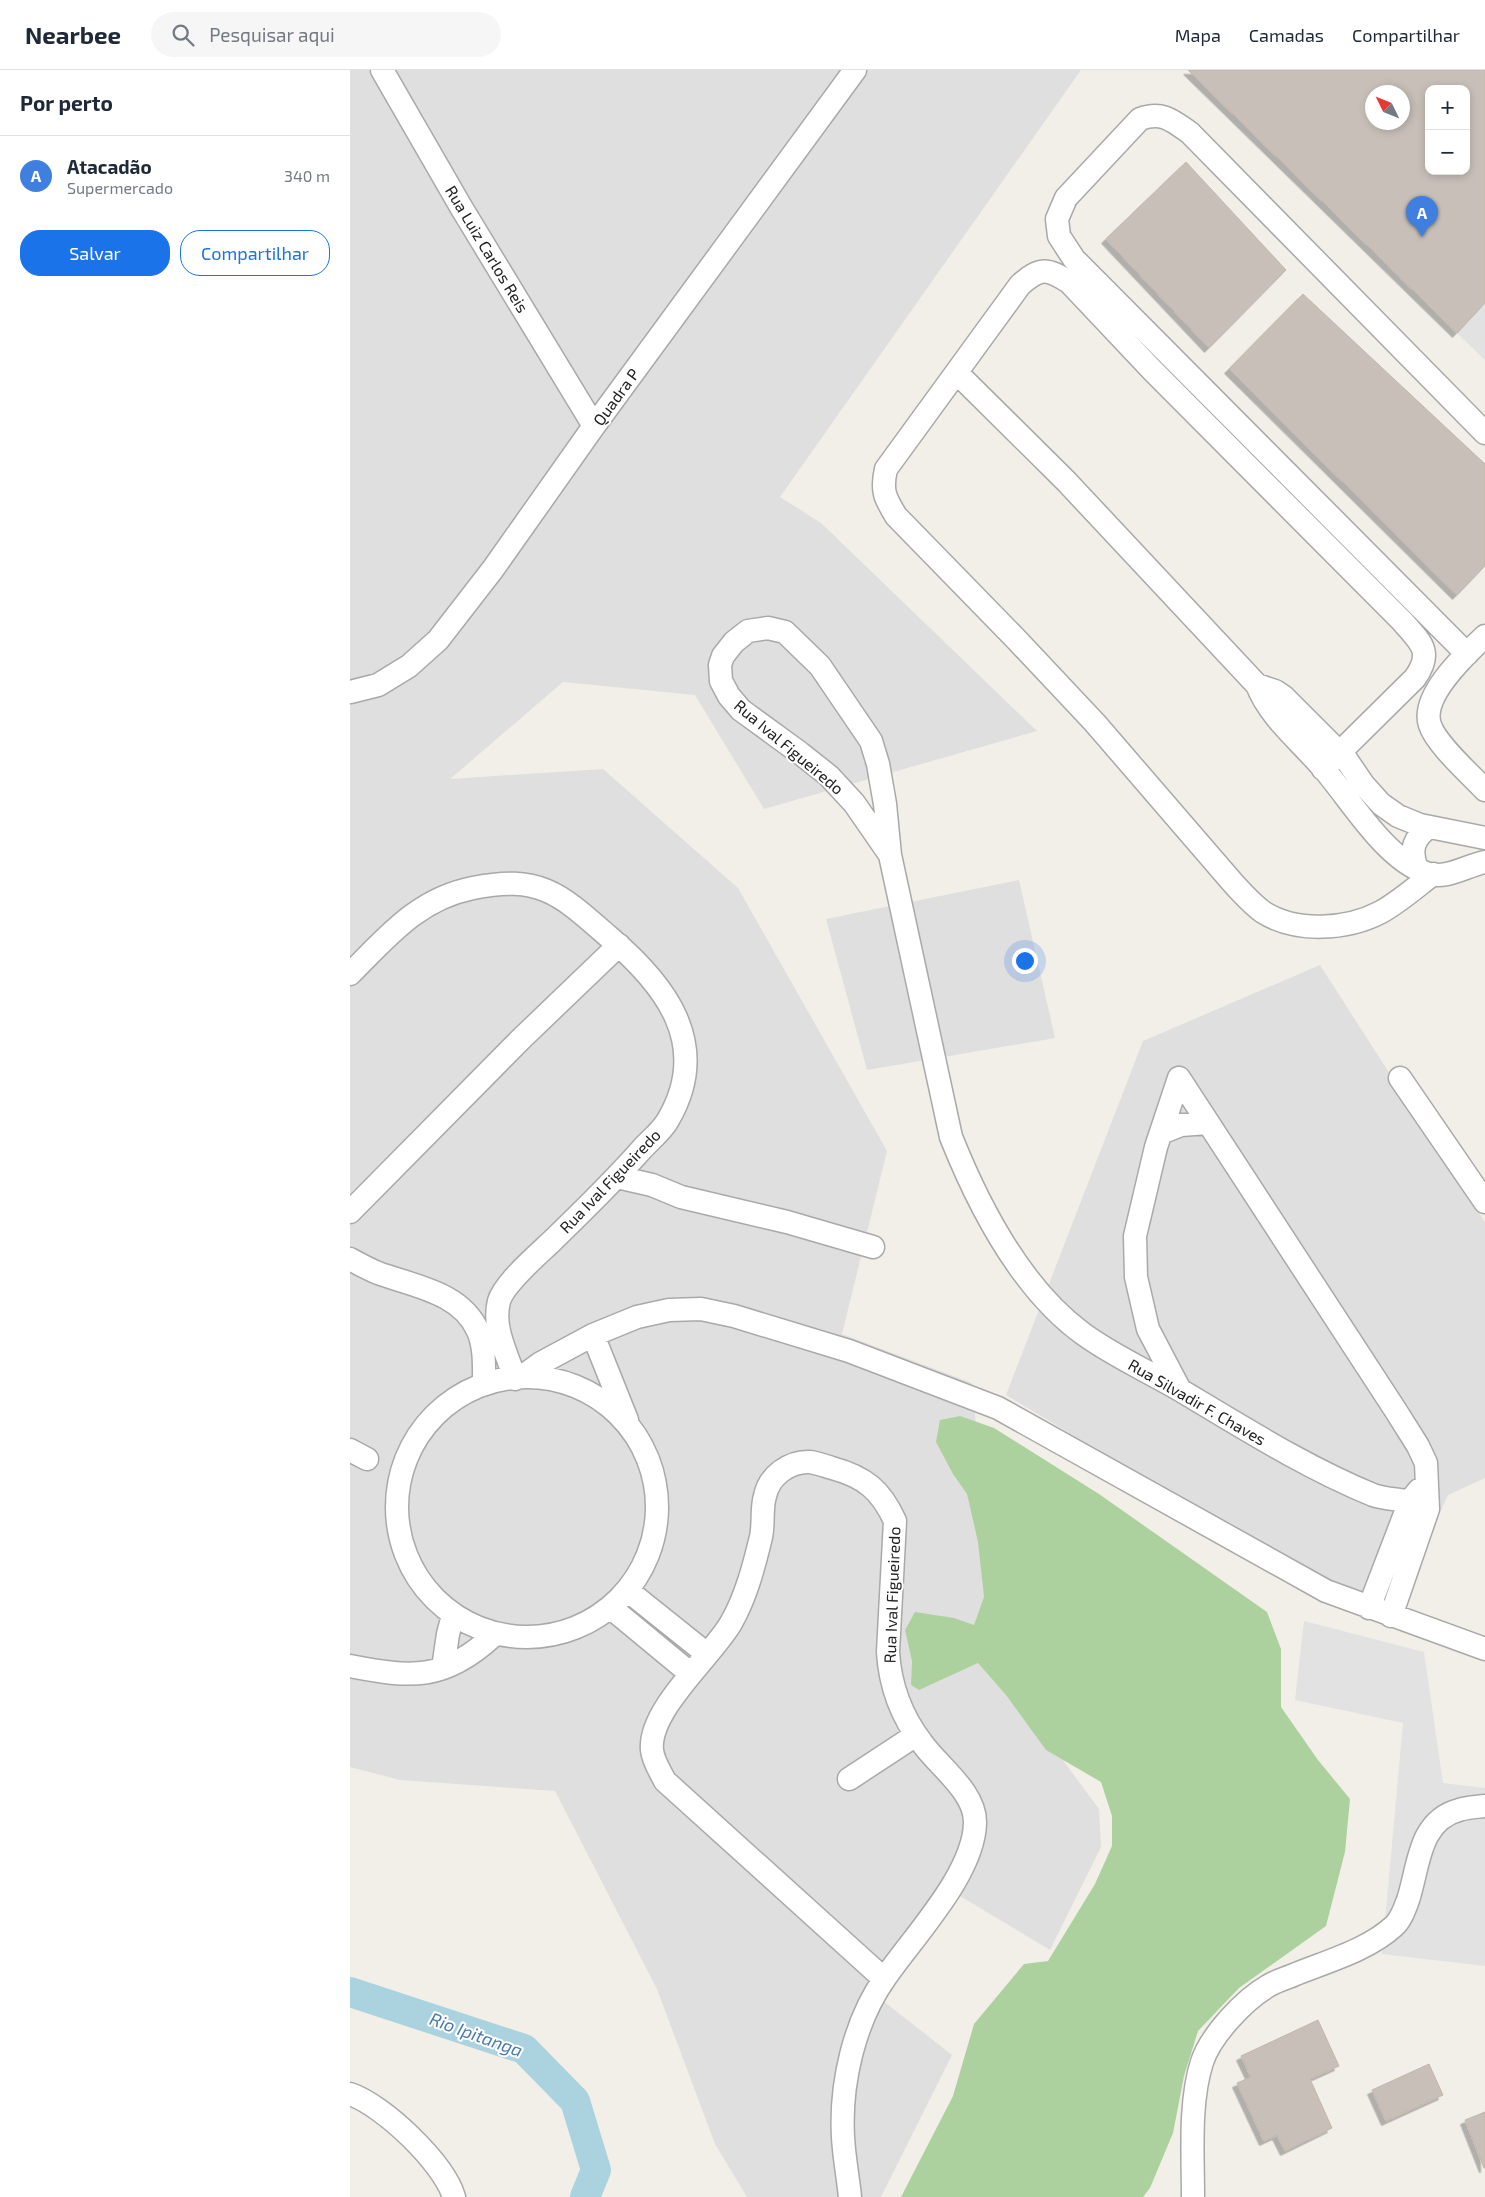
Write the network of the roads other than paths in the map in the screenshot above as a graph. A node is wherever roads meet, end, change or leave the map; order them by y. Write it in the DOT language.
graph roads {
  1 [pos="382,70"];
  2 [pos="855,70"];
  3 [pos="957,373"];
  4 [pos="594,426"];
  5 [pos="1485,433"];
  6 [pos="1485,636"];
  7 [pos="1467,654"];
  8 [pos="1257,685"];
  9 [pos="350,692"];
  10 [pos="1340,753"];
  11 [pos="1324,768"];
  12 [pos="882,784"];
  13 [pos="1485,790"];
  14 [pos="851,799"];
  15 [pos="1428,827"];
  16 [pos="1484,850"];
  17 [pos="890,855"];
  18 [pos="1424,870"];
  19 [pos="619,945"];
  20 [pos="350,974"];
  21 [pos="1400,1078"];
  22 [pos="1208,1123"];
  23 [pos="1161,1133"];
  24 [pos="634,1158"];
  25 [pos="617,1177"];
  26 [pos="652,1185"];
  27 [pos="1485,1202"];
  28 [pos="350,1212"];
  29 [pos="873,1248"];
  30 [pos="350,1259"];
  31 [pos="1034,1284"];
  32 [pos="500,1298"];
  33 [pos="463,1309"];
  34 [pos="1148,1329"];
  35 [pos="593,1335"];
  36 [pos="1124,1360"];
  37 [pos="519,1377"];
  38 [pos="484,1384"];
  39 [pos="1180,1390"];
  40 [pos="630,1426"];
  41 [pos="1415,1515"];
  42 [pos="627,1590"];
  43 [pos="610,1607"];
  44 [pos="1369,1608"];
  45 [pos="453,1615"];
  46 [pos="1391,1616"];
  47 [pos="493,1636"];
  48 [pos="1485,1649"];
  49 [pos="707,1654"];
  50 [pos="350,1666"];
  51 [pos="443,1668"];
  52 [pos="691,1674"];
  53 [pos="916,1735"];
  54 [pos="849,1779"];
  55 [pos="1485,1806"];
  56 [pos="884,1979"];
  57 [pos="350,2094"];
  58 [pos="454,2197"];
  59 [pos="850,2197"];
  60 [pos="1194,2197"];
  1 -- 4 [label="street, Rua Luiz Carlos Reis"];
  2 -- 4 [label="street, Quadra P"];
  3 -- 8 [label="street"];
  3 -- 10 [label="street"];
  3 -- 18 [label="street"];
  4 -- 9 [label="street, Quadra P"];
  5 -- 7 [label="street"];
  6 -- 7 [label="street"];
  7 -- 13 [label="street"];
  8 -- 10 [label="street"];
  8 -- 11 [label="street"];
  10 -- 11 [label="street"];
  10 -- 15 [label="street"];
  11 -- 18 [label="street"];
  12 -- 14 [label="street"];
  12 -- 14 [label="street, Rua Ival Figueiredo"];
  12 -- 17 [label="street, Rua Ival Figueiredo"];
  14 -- 17 [label="street, Rua Ival Figueiredo"];
  15 -- 16 [label="street"];
  15 -- 18 [label="street"];
  16 -- 18 [label="street"];
  17 -- 31 [label="street, Rua Ival Figueiredo"];
  19 -- 20 [label="street, Rua Ival Figueiredo"];
  19 -- 24 [label="street, Rua Ival Figueiredo"];
  19 -- 28 [label="street"];
  21 -- 27 [label="street"];
  22 -- 23 [label="street"];
  22 -- 23 [label="street"];
  22 -- 41 [label="street"];
  23 -- 34 [label="street"];
  24 -- 25 [label="street, Rua Ival Figueiredo"];
  24 -- 26 [label="street"];
  25 -- 26 [label="street"];
  25 -- 32 [label="street, Rua Ival Figueiredo"];
  26 -- 29 [label="street"];
  30 -- 33 [label="street"];
  31 -- 36 [label="street, Rua Silvadir F. Chaves"];
  32 -- 33 [label="street"];
  32 -- 37 [label="street"];
  33 -- 38 [label="street"];
  34 -- 36 [label="street"];
  34 -- 39 [label="street"];
  35 -- 37 [label="street"];
  35 -- 40 [label="street"];
  35 -- 44 [label="street"];
  36 -- 39 [label="street, Rua Silvadir F. Chaves"];
  37 -- 38 [label="street"];
  37 -- 40 [label="street"];
  38 -- 45 [label="street"];
  39 -- 41 [label="street, Rua Silvadir F. Chaves"];
  40 -- 42 [label="street"];
  41 -- 44 [label="street"];
  41 -- 46 [label="street"];
  42 -- 43 [label="street"];
  42 -- 49 [label="street"];
  43 -- 47 [label="street"];
  43 -- 52 [label="street"];
  44 -- 46 [label="street"];
  45 -- 47 [label="street"];
  45 -- 51 [label="street"];
  46 -- 48 [label="street"];
  47 -- 51 [label="street"];
  49 -- 52 [label="street, Rua Ival Figueiredo"];
  49 -- 53 [label="street, Rua Ival Figueiredo"];
  50 -- 51 [label="street"];
  52 -- 56 [label="street, Rua Ival Figueiredo"];
  53 -- 54 [label="street"];
  53 -- 56 [label="street, Rua Ival Figueiredo"];
  55 -- 60 [label="street"];
  56 -- 59 [label="street, Rua Ival Figueiredo"];
  57 -- 58 [label="street"];
}
